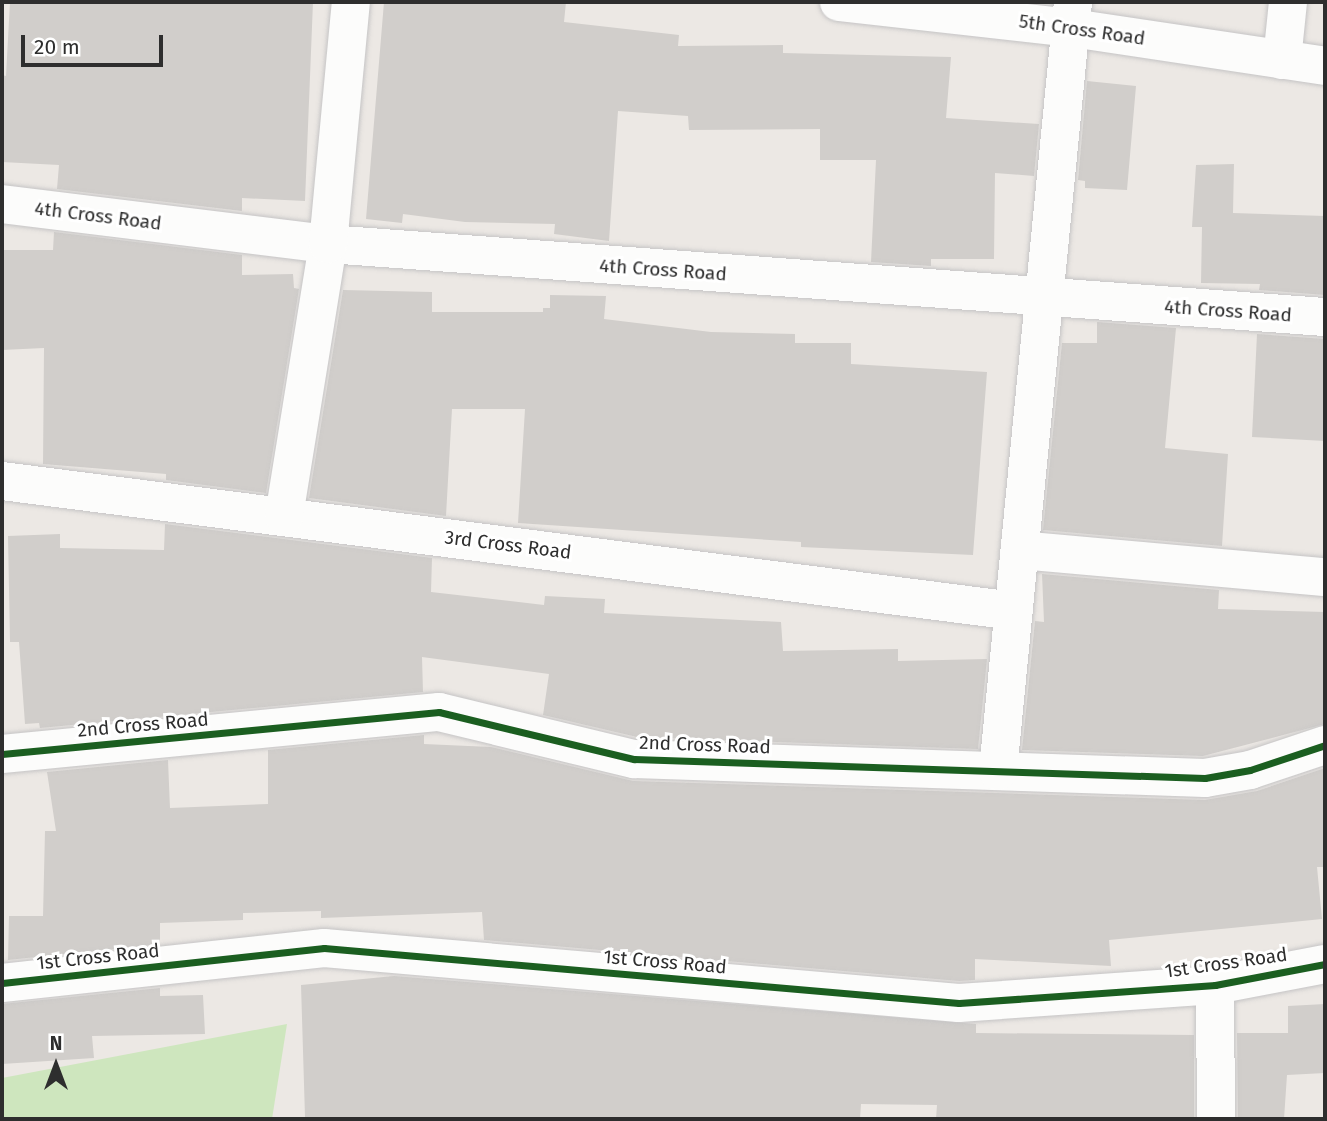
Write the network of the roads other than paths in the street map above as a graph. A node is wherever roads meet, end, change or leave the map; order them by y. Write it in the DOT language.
graph roads {
  1 [pos="351,2"];
  2 [pos="839,2"];
  3 [pos="1288,2"];
  4 [pos="1073,15"];
  5 [pos="1282,60"];
  6 [pos="1325,66"];
  7 [pos="2,204"];
  8 [pos="328,244"];
  9 [pos="1045,300"];
  10 [pos="1325,317"];
  11 [pos="2,481"];
  12 [pos="284,516"];
  13 [pos="1020,550"];
  14 [pos="1325,577"];
  15 [pos="1014,611"];
  16 [pos="1325,745"];
  17 [pos="2,754"];
  18 [pos="998,771"];
  19 [pos="1325,964"];
  20 [pos="2,983"];
  21 [pos="1216,985"];
  22 [pos="1216,1119"];
  1 -- 8 [label="street"];
  2 -- 4 [label="street, 5th Cross Road"];
  3 -- 5 [label="street"];
  4 -- 5 [label="street, 5th Cross Road"];
  4 -- 9 [label="street"];
  5 -- 6 [label="street, 5th Cross Road"];
  7 -- 8 [label="street, 4th Cross Road"];
  8 -- 9 [label="street, 4th Cross Road"];
  8 -- 12 [label="street"];
  9 -- 10 [label="street, 4th Cross Road"];
  9 -- 13 [label="street"];
  11 -- 12 [label="street, 3rd Cross Road"];
  12 -- 15 [label="street, 3rd Cross Road"];
  13 -- 14 [label="street"];
  13 -- 15 [label="street"];
  15 -- 18 [label="street"];
  16 -- 18 [label="street, 2nd Cross Road"];
  17 -- 18 [label="street, 2nd Cross Road"];
  19 -- 21 [label="street, 1st Cross Road"];
  20 -- 21 [label="street, 1st Cross Road"];
  21 -- 22 [label="street"];
}
